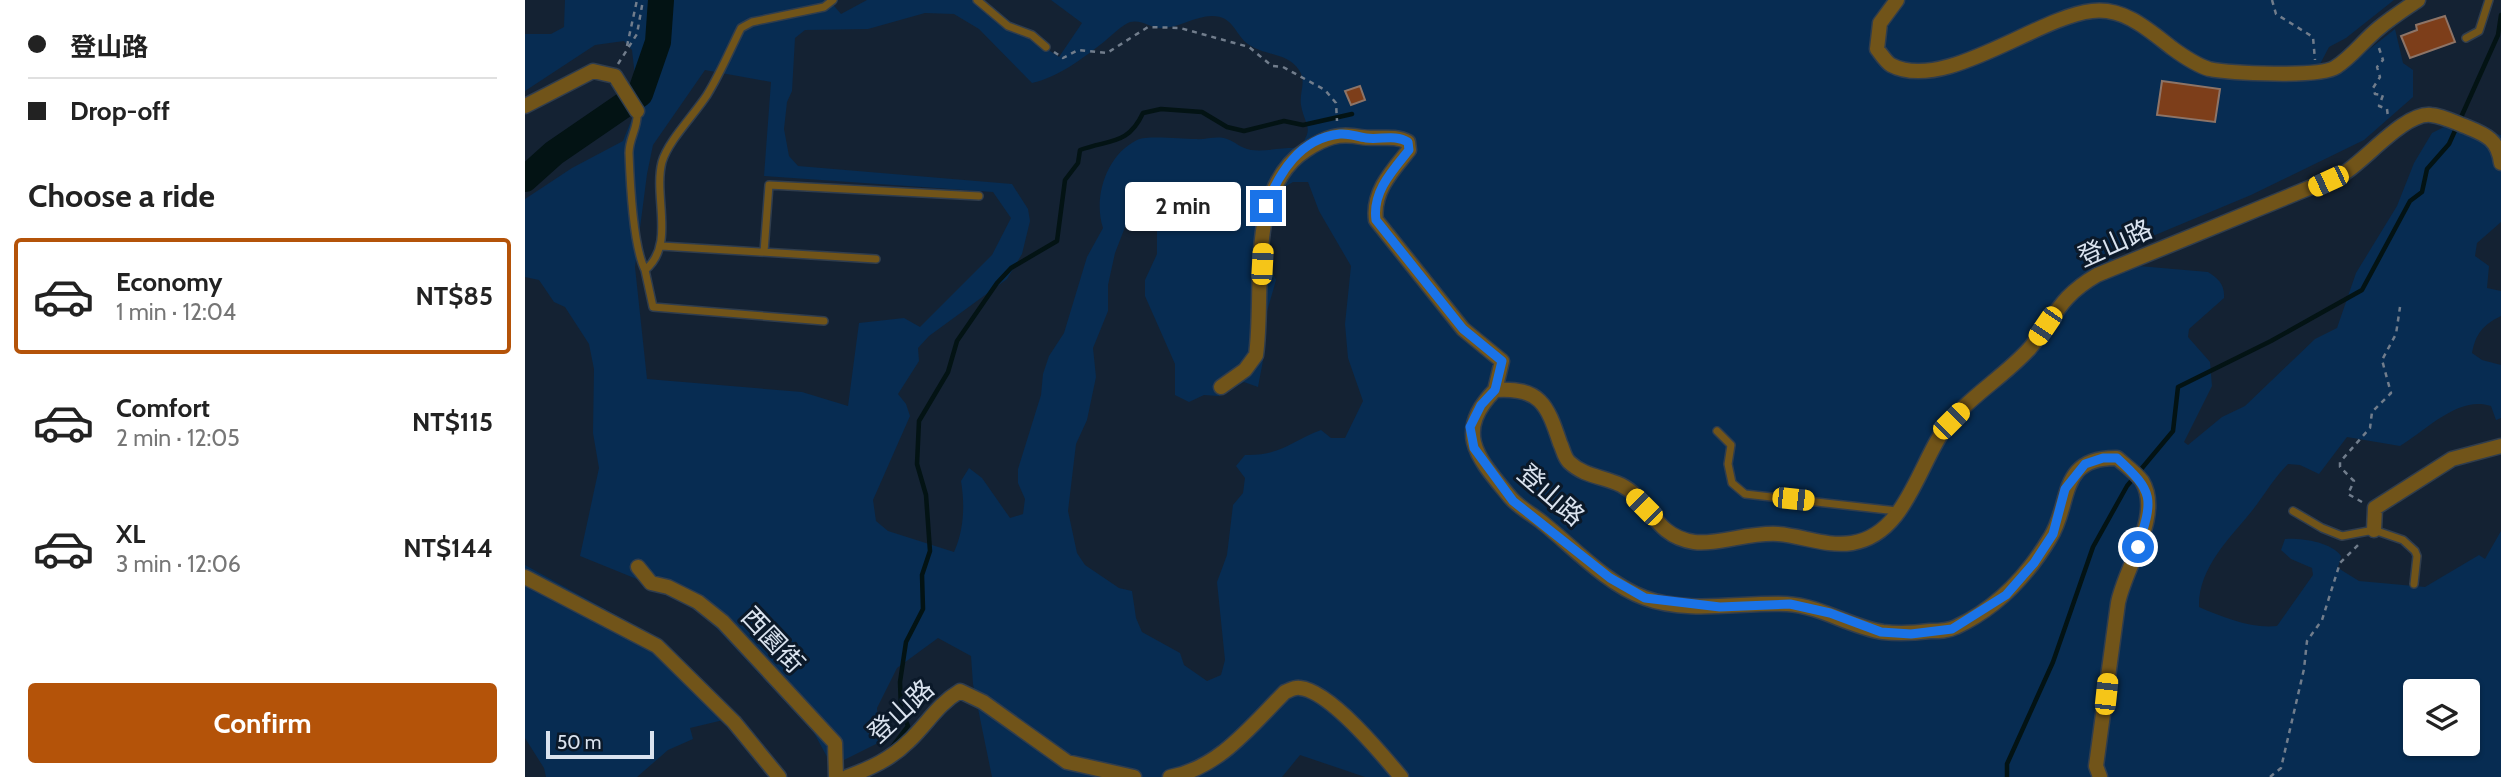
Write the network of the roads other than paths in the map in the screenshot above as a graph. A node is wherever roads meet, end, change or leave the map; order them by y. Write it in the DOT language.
graph roads {
  1 [pos="832,0"];
  2 [pos="977,0"];
  3 [pos="1897,0"];
  4 [pos="2418,0"];
  5 [pos="2489,0"];
  6 [pos="2466,38"];
  7 [pos="1046,47"];
  8 [pos="525,106"];
  9 [pos="637,111"];
  10 [pos="2501,163"];
  11 [pos="979,196"];
  12 [pos="661,246"];
  13 [pos="764,252"];
  14 [pos="876,259"];
  15 [pos="646,270"];
  16 [pos="824,321"];
  17 [pos="1221,387"];
  18 [pos="1495,390"];
  19 [pos="1717,431"];
  20 [pos="2501,446"];
  21 [pos="2293,510"];
  22 [pos="1898,511"];
  23 [pos="2374,530"];
  24 [pos="638,567"];
  25 [pos="525,577"];
  26 [pos="2414,584"];
  27 [pos="779,777"];
  28 [pos="836,777"];
  29 [pos="847,777"];
  30 [pos="1134,777"];
  31 [pos="1170,777"];
  32 [pos="1401,777"];
  33 [pos="2100,777"];
  1 -- 12 [label="lane"];
  2 -- 7 [label="lane"];
  3 -- 4 [label="street"];
  5 -- 6 [label="lane"];
  8 -- 9 [label="street"];
  9 -- 15 [label="lane"];
  10 -- 22 [label="street, 登山路"];
  11 -- 13 [label="lane"];
  12 -- 13 [label="lane"];
  12 -- 15 [label="lane"];
  13 -- 14 [label="lane"];
  15 -- 16 [label="lane"];
  17 -- 18 [label="street"];
  18 -- 22 [label="street, 登山路"];
  18 -- 33 [label="street, 登山路"];
  19 -- 22 [label="lane"];
  20 -- 23 [label="street"];
  21 -- 23 [label="lane"];
  23 -- 26 [label="lane"];
  24 -- 28 [label="street, 西園街"];
  25 -- 27 [label="street"];
  29 -- 30 [label="street, 登山路"];
  31 -- 32 [label="street"];
}
